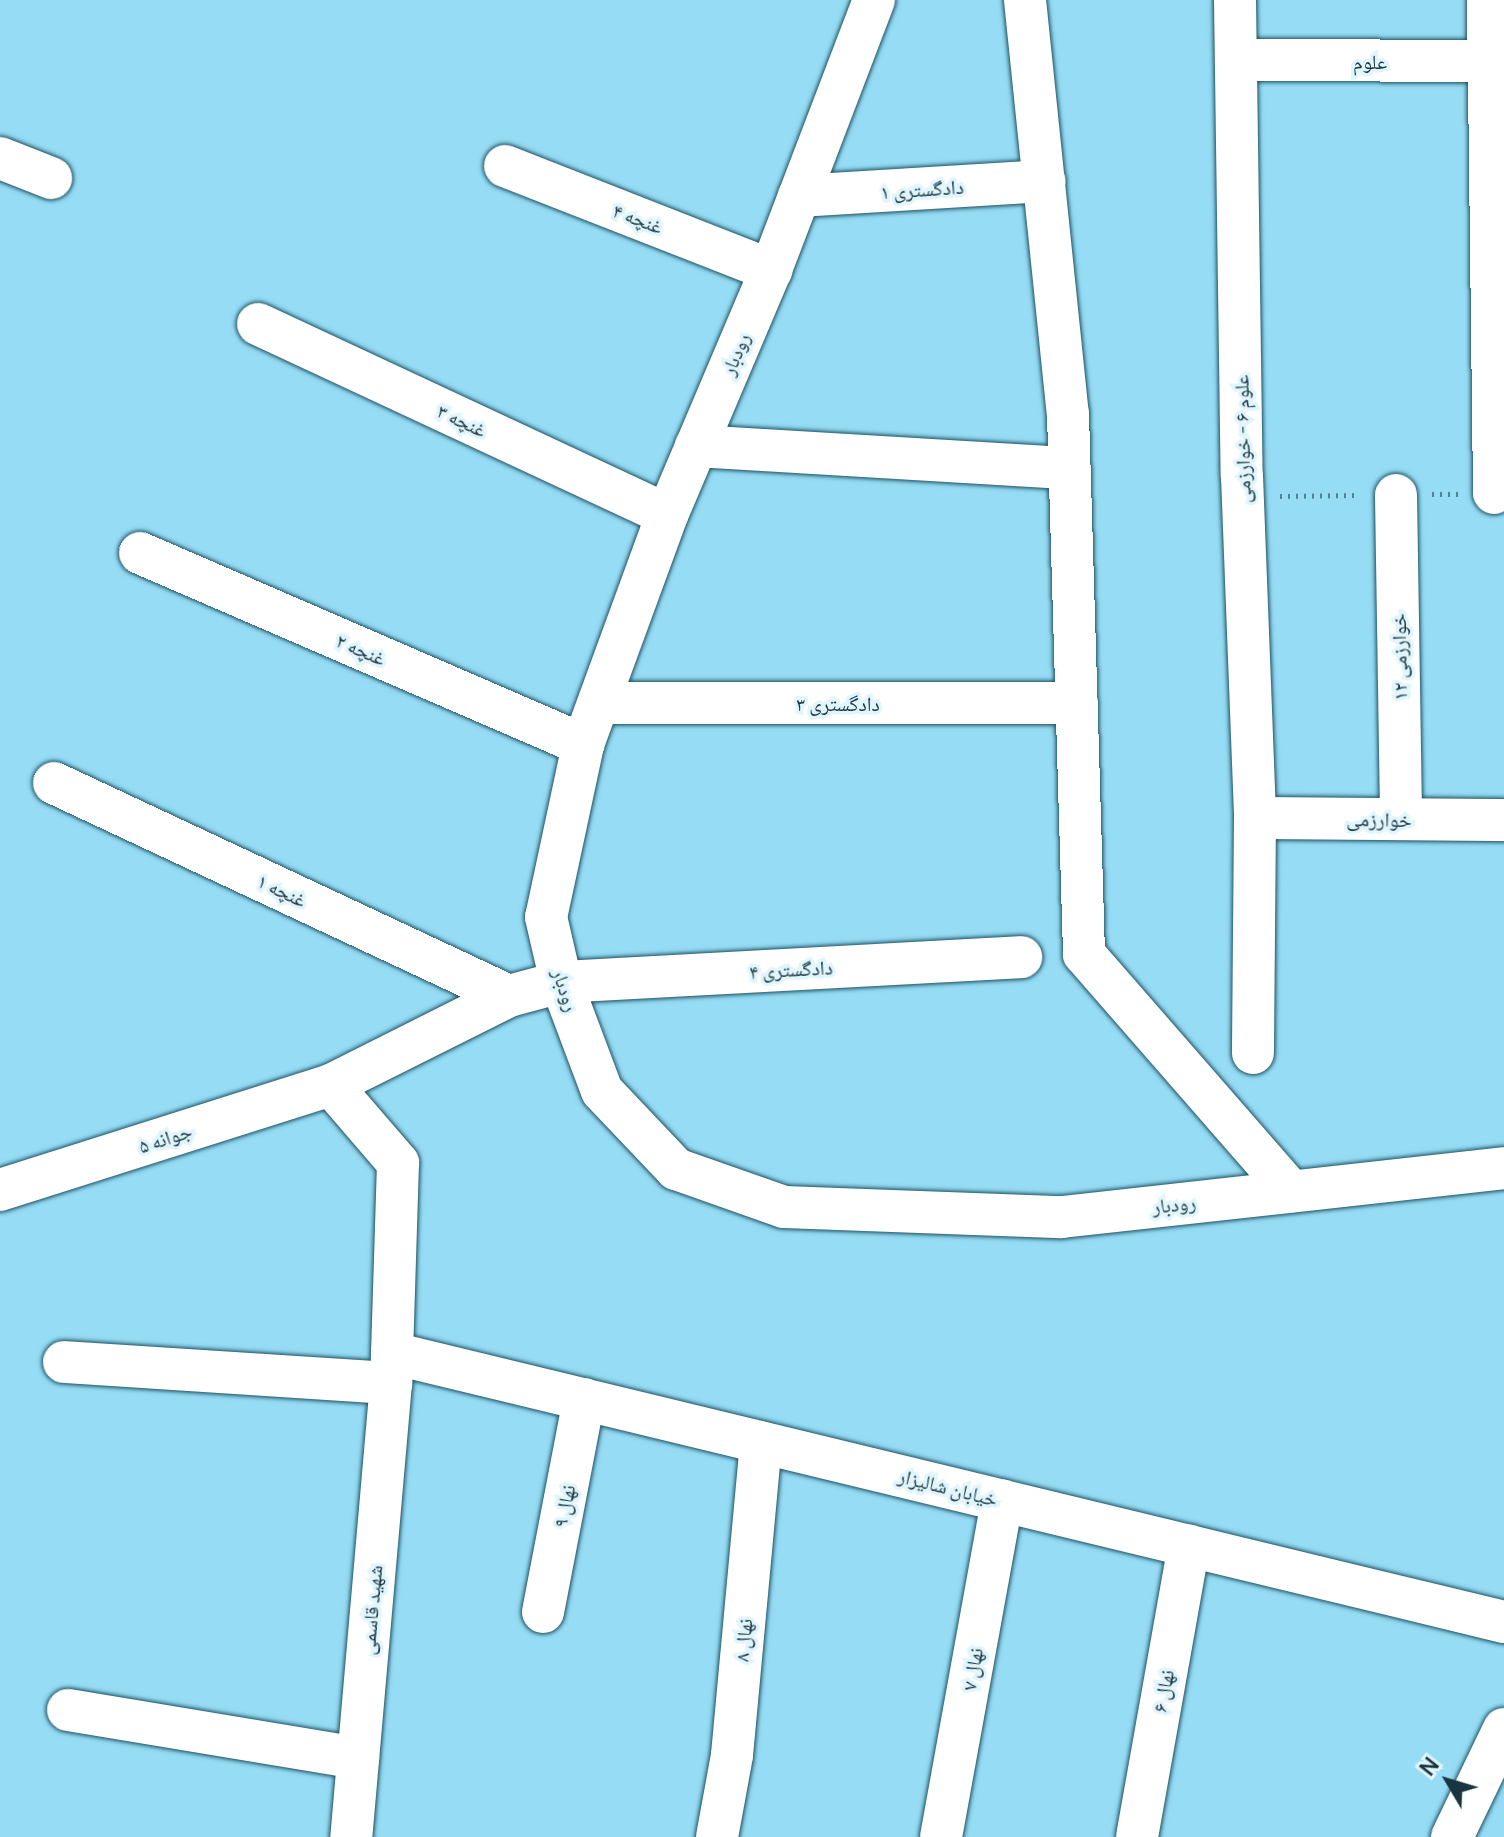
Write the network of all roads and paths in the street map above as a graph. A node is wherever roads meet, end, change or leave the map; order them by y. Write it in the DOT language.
graph roads {
  1 [pos="874,0"];
  2 [pos="1025,0"];
  3 [pos="1235,0"];
  4 [pos="1488,0"];
  5 [pos="1236,60"];
  6 [pos="1496,61"];
  7 [pos="0,158"];
  8 [pos="505,166"];
  9 [pos="51,178"];
  10 [pos="1045,181"];
  11 [pos="799,196"];
  12 [pos="771,270"];
  13 [pos="258,324"];
  14 [pos="696,446"];
  15 [pos="1069,468"];
  16 [pos="1494,493"];
  17 [pos="1396,495"];
  18 [pos="667,515"];
  19 [pos="140,553"];
  20 [pos="600,703"];
  21 [pos="1077,703"];
  22 [pos="583,745"];
  23 [pos="54,783"];
  24 [pos="1255,818"];
  25 [pos="1401,819"];
  26 [pos="1504,820"];
  27 [pos="1021,957"];
  28 [pos="561,982"];
  29 [pos="509,996"];
  30 [pos="1253,1053"];
  31 [pos="331,1085"];
  32 [pos="1504,1168"];
  33 [pos="0,1190"];
  34 [pos="1291,1191"];
  35 [pos="64,1362"];
  36 [pos="392,1368"];
  37 [pos="584,1399"];
  38 [pos="761,1442"];
  39 [pos="1002,1500"];
  40 [pos="1189,1546"];
  41 [pos="543,1612"];
  42 [pos="1504,1622"];
  43 [pos="68,1710"];
  44 [pos="1504,1729"];
  45 [pos="358,1758"];
  46 [pos="351,1837"];
  47 [pos="717,1837"];
  48 [pos="941,1837"];
  49 [pos="1137,1837"];
  50 [pos="1452,1837"];
  1 -- 11 [label="street, رودبار"];
  2 -- 10 [label="street"];
  3 -- 5 [label="street, علوم ۶ - خوارزمی"];
  4 -- 6 [label="street"];
  5 -- 6 [label="street, علوم"];
  5 -- 24 [label="street, علوم ۶ - خوارزمی"];
  6 -- 16 [label="street"];
  7 -- 9 [label="street"];
  8 -- 12 [label="street, غنچه ۴"];
  10 -- 11 [label="street, دادگستری ۱"];
  10 -- 15 [label="street"];
  11 -- 12 [label="street, رودبار"];
  12 -- 14 [label="street, رودبار"];
  13 -- 18 [label="street, غنچه ۳"];
  14 -- 15 [label="street"];
  14 -- 18 [label="street, رودبار"];
  15 -- 21 [label="street"];
  17 -- 25 [label="street, خوارزمی ۱۲"];
  18 -- 20 [label="street, رودبار"];
  19 -- 22 [label="street, غنچه ۲"];
  20 -- 21 [label="street, دادگستری ۳"];
  20 -- 22 [label="street, رودبار"];
  21 -- 34 [label="street"];
  22 -- 28 [label="street, رودبار"];
  23 -- 29 [label="street, غنچه ۱"];
  24 -- 25 [label="street, خوارزمی"];
  24 -- 30 [label="street, علوم ۶ - خوارزمی"];
  25 -- 26 [label="street, خوارزمی"];
  27 -- 28 [label="street, دادگستری ۴"];
  28 -- 29 [label="street, جوانه ۵"];
  28 -- 34 [label="street, رودبار"];
  29 -- 31 [label="street, جوانه ۵"];
  31 -- 33 [label="street, جوانه ۵"];
  31 -- 36 [label="street"];
  32 -- 34 [label="street, رودبار"];
  35 -- 36 [label="street, خیابان شالیزار"];
  36 -- 37 [label="street, خیابان شالیزار"];
  36 -- 45 [label="street, شهید قاسمی"];
  37 -- 38 [label="street, خیابان شالیزار"];
  37 -- 41 [label="street, نهال ۹"];
  38 -- 39 [label="street, خیابان شالیزار"];
  38 -- 47 [label="street, نهال ۸"];
  39 -- 40 [label="street, خیابان شالیزار"];
  39 -- 48 [label="street, نهال ۷"];
  40 -- 42 [label="street, خیابان شالیزار"];
  40 -- 49 [label="street, نهال ۶"];
  43 -- 45 [label="street"];
  44 -- 50 [label="street"];
  45 -- 46 [label="street, شهید قاسمی"];
}
